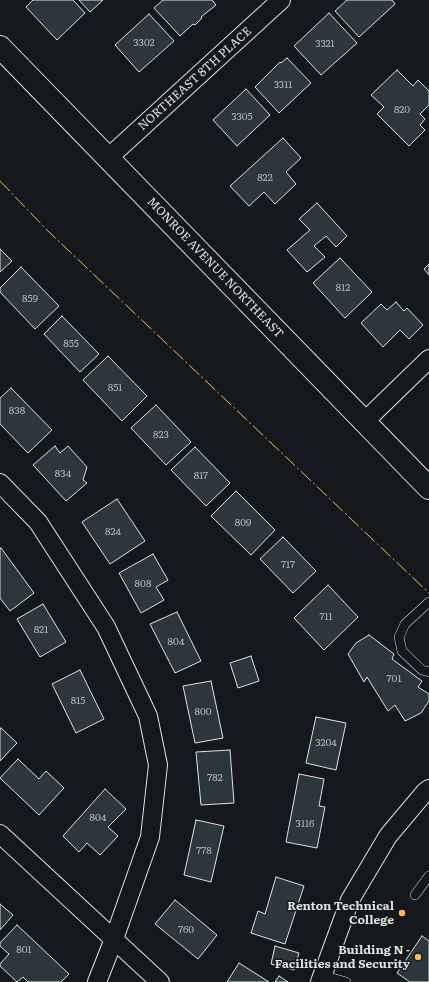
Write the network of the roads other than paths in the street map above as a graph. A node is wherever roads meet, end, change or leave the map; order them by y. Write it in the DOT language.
graph roads {
  1 [pos="281,0"];
  2 [pos="0,48"];
  3 [pos="108,158"];
  4 [pos="429,359"];
  5 [pos="364,422"];
  6 [pos="0,482"];
  7 [pos="429,488"];
  8 [pos="429,602"];
  9 [pos="429,672"];
  10 [pos="429,789"];
  11 [pos="0,834"];
  12 [pos="429,876"];
  13 [pos="415,895"];
  14 [pos="114,939"];
  15 [pos="321,978"];
  16 [pos="96,982"];
  17 [pos="160,982"];
  18 [pos="346,982"];
  1 -- 3 [label="street, NORTHEAST 8TH PLACE"];
  2 -- 3 [label="street, MONROE AVENUE NORTHEAST"];
  3 -- 5 [label="street, MONROE AVENUE NORTHEAST"];
  4 -- 5 [label="street"];
  5 -- 7 [label="street, MONROE AVENUE NORTHEAST"];
  6 -- 14 [label="street"];
  8 -- 9 [label="lane"];
  10 -- 15 [label="street"];
  11 -- 14 [label="street"];
  12 -- 13 [label="lane"];
  14 -- 16 [label="street"];
  14 -- 17 [label="street"];
  15 -- 18 [label="lane"];
}
